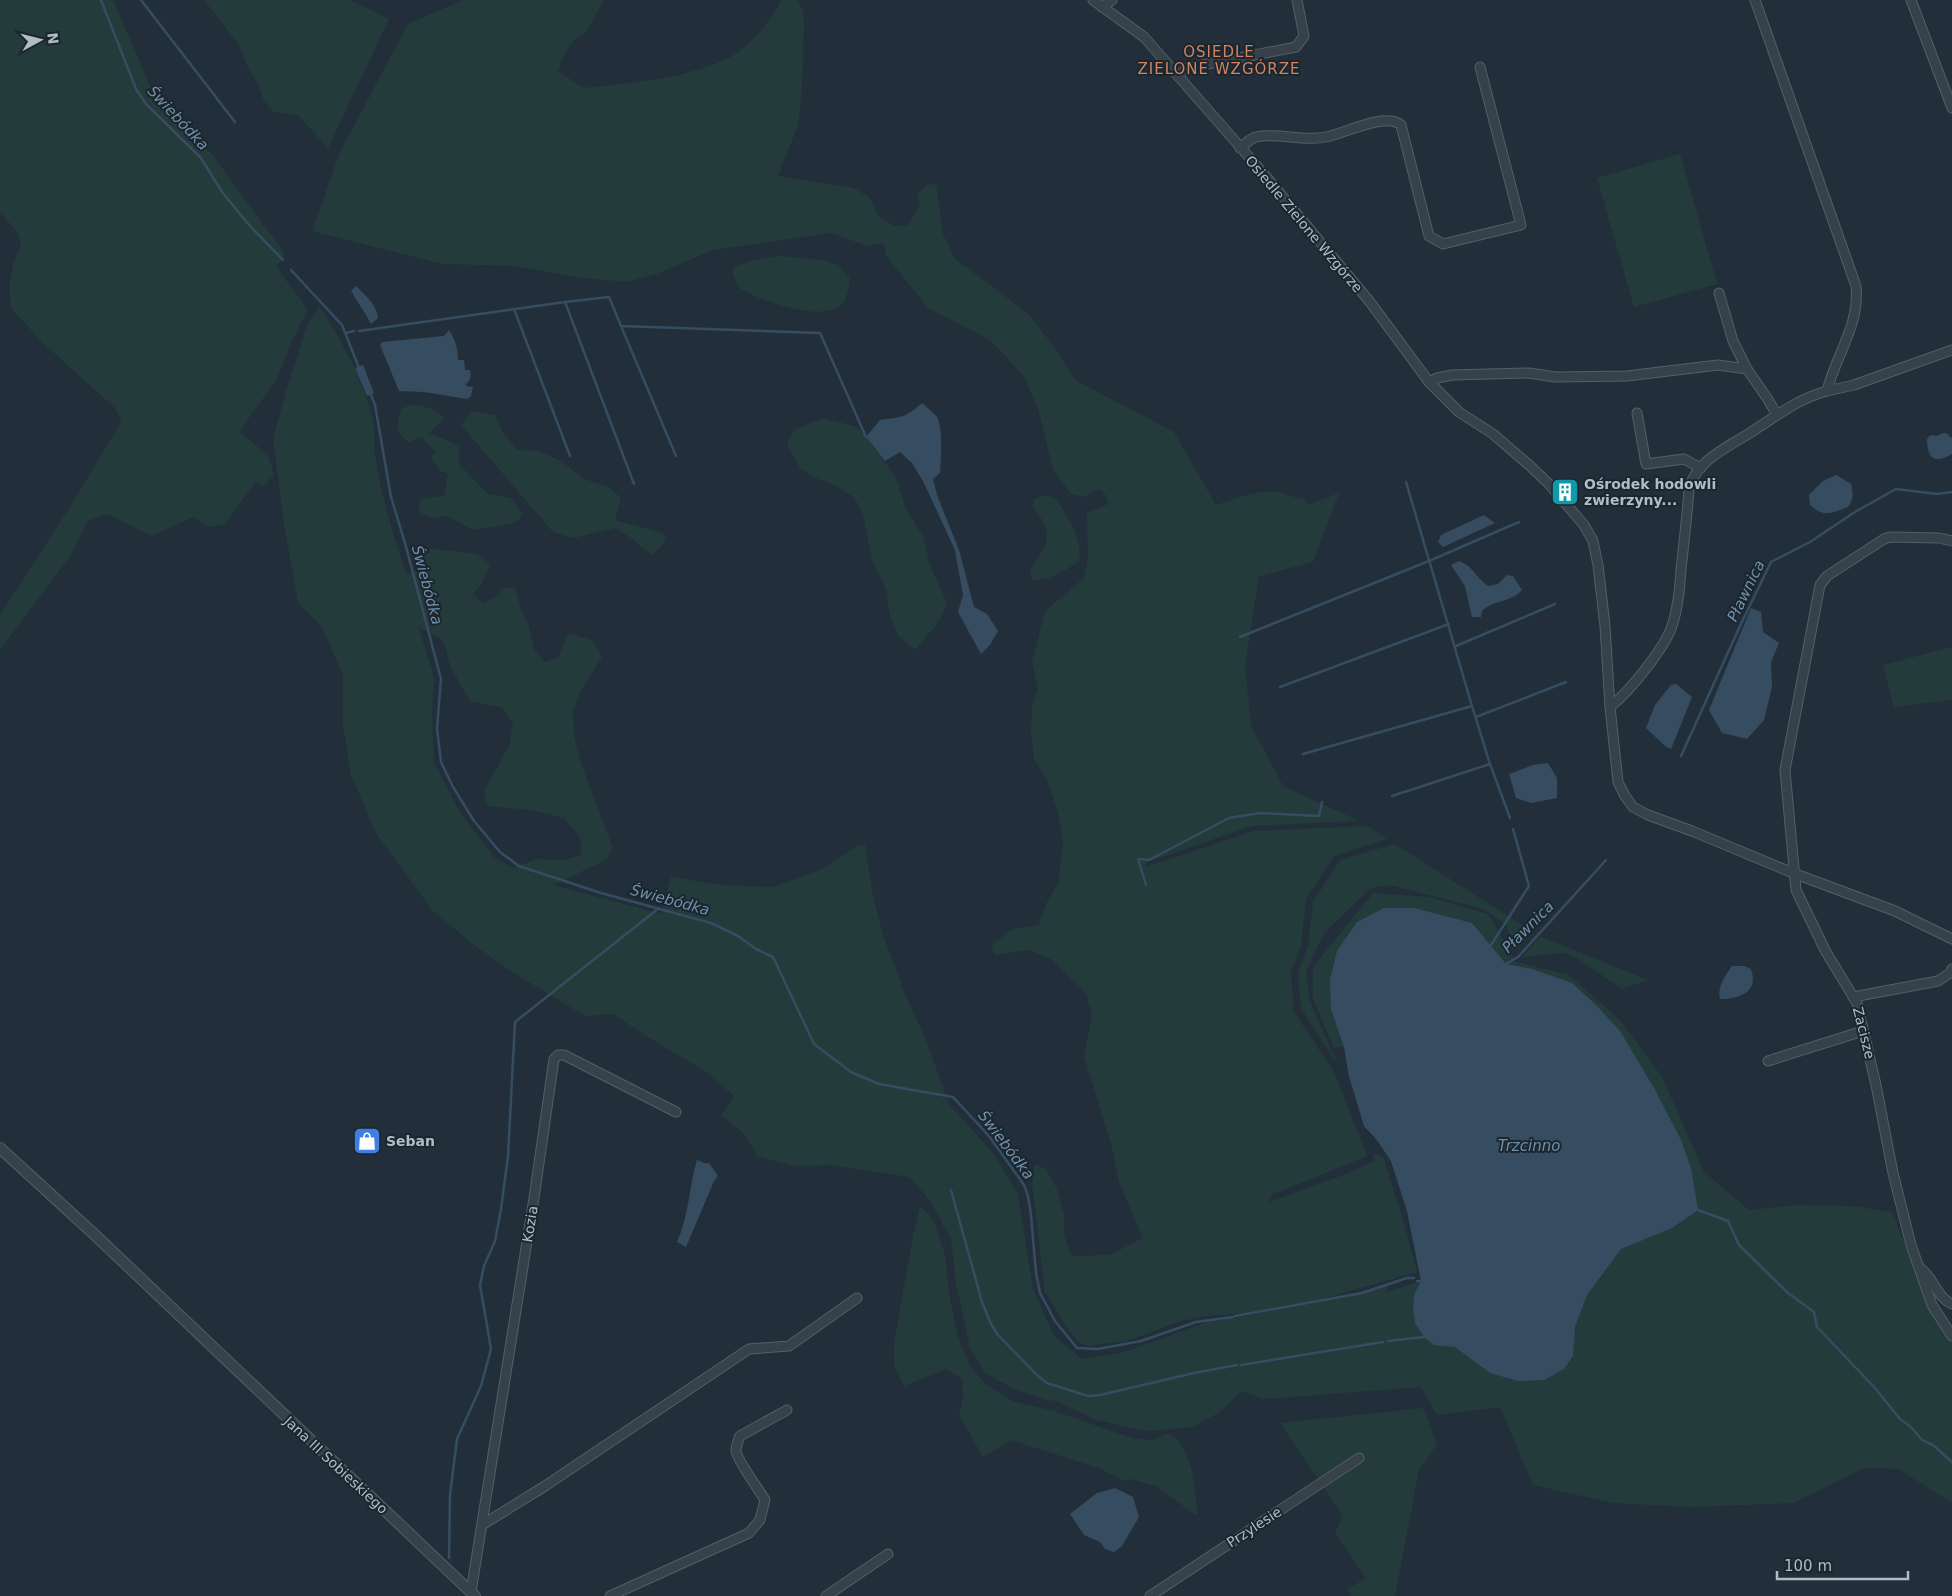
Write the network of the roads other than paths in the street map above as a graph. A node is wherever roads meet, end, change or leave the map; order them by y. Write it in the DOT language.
graph roads {
  1 [pos="1093,0"];
  2 [pos="1112,0"];
  3 [pos="1297,0"];
  4 [pos="1755,0"];
  5 [pos="1911,0"];
  6 [pos="1102,7"];
  7 [pos="1480,67"];
  8 [pos="1178,76"];
  9 [pos="1952,108"];
  10 [pos="1240,148"];
  11 [pos="1718,293"];
  12 [pos="1952,350"];
  13 [pos="1746,369"];
  14 [pos="1429,382"];
  15 [pos="1827,391"];
  16 [pos="1637,413"];
  17 [pos="1777,415"];
  18 [pos="1701,468"];
  19 [pos="1952,541"];
  20 [pos="1610,707"];
  21 [pos="1793,873"];
  22 [pos="1952,939"];
  23 [pos="1952,969"];
  24 [pos="1854,997"];
  25 [pos="1863,1031"];
  26 [pos="1768,1061"];
  27 [pos="676,1112"];
  28 [pos="0,1148"];
  29 [pos="1919,1267"];
  30 [pos="857,1298"];
  31 [pos="1952,1304"];
  32 [pos="1952,1336"];
  33 [pos="787,1410"];
  34 [pos="1359,1458"];
  35 [pos="482,1525"];
  36 [pos="888,1554"];
  37 [pos="473,1594"];
  38 [pos="610,1596"];
  39 [pos="826,1596"];
  40 [pos="1150,1596"];
  1 -- 6 [label="street"];
  2 -- 6 [label="street"];
  3 -- 8 [label="street"];
  4 -- 15 [label="street"];
  5 -- 9 [label="street"];
  6 -- 8 [label="street"];
  7 -- 10 [label="street, Osiedle Zielone Wzgórze"];
  8 -- 10 [label="street"];
  10 -- 14 [label="street, Osiedle Zielone Wzgórze"];
  11 -- 13 [label="street"];
  12 -- 15 [label="street"];
  13 -- 14 [label="street"];
  13 -- 17 [label="street"];
  14 -- 20 [label="street, Osiedle Zielone Wzgórze"];
  15 -- 17 [label="street"];
  16 -- 18 [label="street"];
  17 -- 18 [label="street"];
  18 -- 20 [label="street"];
  19 -- 21 [label="street, Zacisze"];
  20 -- 21 [label="street, Osiedle Zielone Wzgórze"];
  21 -- 22 [label="street"];
  21 -- 24 [label="street, Zacisze"];
  23 -- 24 [label="street"];
  24 -- 25 [label="street, Zacisze"];
  25 -- 26 [label="street"];
  25 -- 29 [label="street, Zacisze"];
  27 -- 35 [label="street, Kozia"];
  28 -- 37 [label="street, Jana III Sobieskiego"];
  29 -- 31 [label="street"];
  29 -- 32 [label="street, Zacisze"];
  30 -- 35 [label="street"];
  33 -- 38 [label="street"];
  34 -- 40 [label="street, Przylesie"];
  35 -- 37 [label="street, Kozia"];
  36 -- 39 [label="street"];
}
